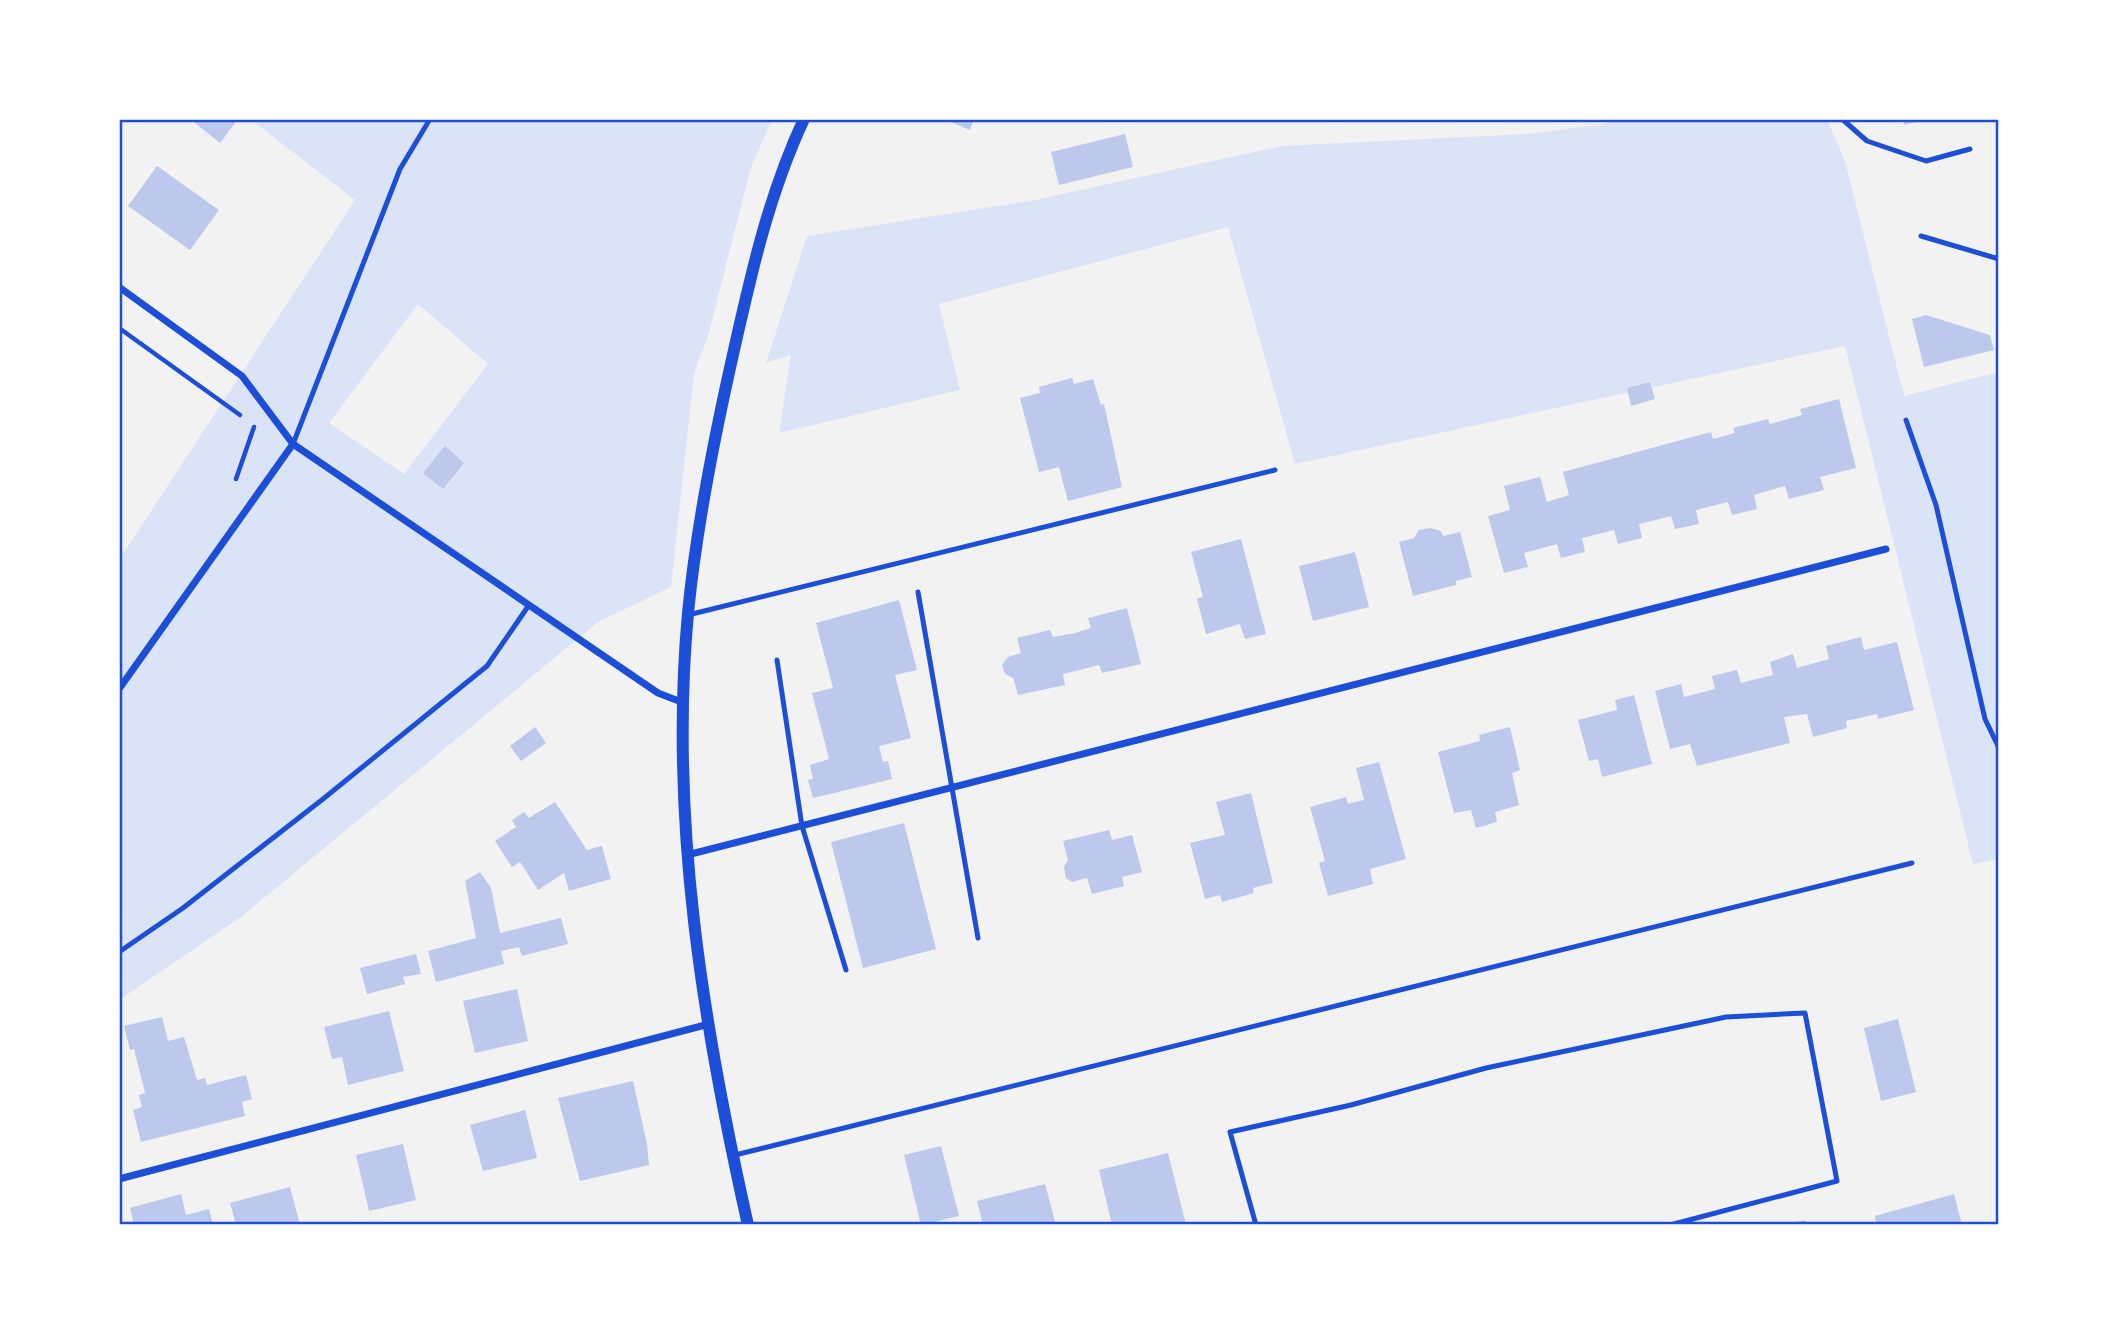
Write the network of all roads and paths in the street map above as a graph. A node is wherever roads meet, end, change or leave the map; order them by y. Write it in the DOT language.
graph roads {
  1 [pos="430,119"];
  2 [pos="804,119"];
  3 [pos="1842,119"];
  4 [pos="1970,149"];
  5 [pos="1921,236"];
  6 [pos="1999,259"];
  7 [pos="119,288"];
  8 [pos="119,328"];
  9 [pos="243,417"];
  10 [pos="1906,420"];
  11 [pos="254,425"];
  12 [pos="293,444"];
  13 [pos="1275,470"];
  14 [pos="236,479"];
  15 [pos="1886,548"];
  16 [pos="918,592"];
  17 [pos="528,606"];
  18 [pos="688,615"];
  19 [pos="777,660"];
  20 [pos="119,690"];
  21 [pos="684,703"];
  22 [pos="1999,748"];
  23 [pos="952,788"];
  24 [pos="802,826"];
  25 [pos="687,855"];
  26 [pos="1912,863"];
  27 [pos="978,939"];
  28 [pos="119,952"];
  29 [pos="846,970"];
  30 [pos="709,1024"];
  31 [pos="735,1155"];
  32 [pos="119,1179"];
  33 [pos="748,1225"];
  34 [pos="1256,1225"];
  35 [pos="1670,1225"];
  1 -- 12 [label="lane"];
  2 -- 18 [label="street"];
  3 -- 4 [label="lane"];
  5 -- 6 [label="lane"];
  7 -- 12 [label="street"];
  8 -- 9 [label="path"];
  10 -- 22 [label="lane"];
  11 -- 14 [label="path"];
  12 -- 17 [label="street"];
  12 -- 20 [label="street"];
  13 -- 18 [label="lane"];
  15 -- 23 [label="street"];
  16 -- 23 [label="lane"];
  17 -- 21 [label="street"];
  17 -- 28 [label="lane"];
  18 -- 21 [label="street"];
  19 -- 24 [label="lane"];
  21 -- 25 [label="street"];
  23 -- 24 [label="street"];
  23 -- 27 [label="lane"];
  24 -- 25 [label="street"];
  24 -- 29 [label="lane"];
  25 -- 30 [label="street"];
  26 -- 31 [label="lane"];
  30 -- 31 [label="street"];
  30 -- 32 [label="street"];
  31 -- 33 [label="street"];
  34 -- 35 [label="lane"];
}
